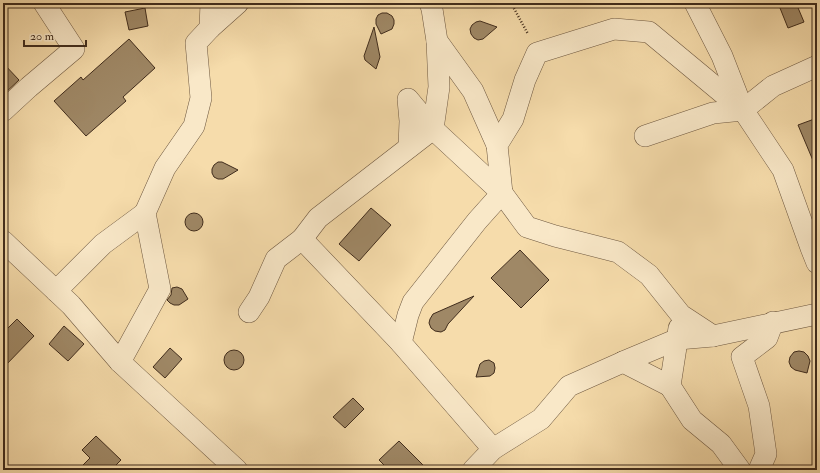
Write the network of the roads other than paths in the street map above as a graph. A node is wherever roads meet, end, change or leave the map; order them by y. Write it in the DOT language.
graph roads {
  1 [pos="44,3"];
  2 [pos="211,3"];
  3 [pos="238,3"];
  4 [pos="430,3"];
  5 [pos="695,3"];
  6 [pos="210,28"];
  7 [pos="438,41"];
  8 [pos="817,66"];
  9 [pos="743,110"];
  10 [pos="3,111"];
  11 [pos="433,129"];
  12 [pos="646,136"];
  13 [pos="496,145"];
  14 [pos="409,147"];
  15 [pos="502,193"];
  16 [pos="145,214"];
  17 [pos="302,239"];
  18 [pos="3,241"];
  19 [pos="817,262"];
  20 [pos="56,291"];
  21 [pos="249,312"];
  22 [pos="817,314"];
  23 [pos="681,315"];
  24 [pos="773,322"];
  25 [pos="713,336"];
  26 [pos="678,339"];
  27 [pos="401,343"];
  28 [pos="120,362"];
  29 [pos="623,362"];
  30 [pos="670,386"];
  31 [pos="493,449"];
  32 [pos="237,470"];
  33 [pos="473,470"];
  34 [pos="740,470"];
  35 [pos="758,470"];
  1 -- 10 [label="street"];
  2 -- 6 [label="street"];
  3 -- 6 [label="street"];
  4 -- 7 [label="street"];
  5 -- 9 [label="street"];
  6 -- 16 [label="street"];
  7 -- 11 [label="street"];
  7 -- 13 [label="street"];
  8 -- 9 [label="street"];
  9 -- 12 [label="street"];
  9 -- 13 [label="street"];
  9 -- 19 [label="street"];
  11 -- 14 [label="street"];
  11 -- 14 [label="street"];
  11 -- 15 [label="street"];
  13 -- 15 [label="street"];
  14 -- 17 [label="street"];
  15 -- 23 [label="street"];
  15 -- 27 [label="street"];
  16 -- 20 [label="street"];
  16 -- 28 [label="street"];
  17 -- 21 [label="street"];
  17 -- 27 [label="street"];
  18 -- 20 [label="street"];
  20 -- 28 [label="street"];
  22 -- 24 [label="street"];
  23 -- 25 [label="street"];
  23 -- 26 [label="street"];
  24 -- 25 [label="street"];
  24 -- 35 [label="street"];
  25 -- 26 [label="street"];
  26 -- 29 [label="street"];
  26 -- 30 [label="street"];
  27 -- 31 [label="street"];
  28 -- 32 [label="street"];
  29 -- 30 [label="street"];
  29 -- 31 [label="street"];
  30 -- 34 [label="street"];
  31 -- 33 [label="street"];
}
